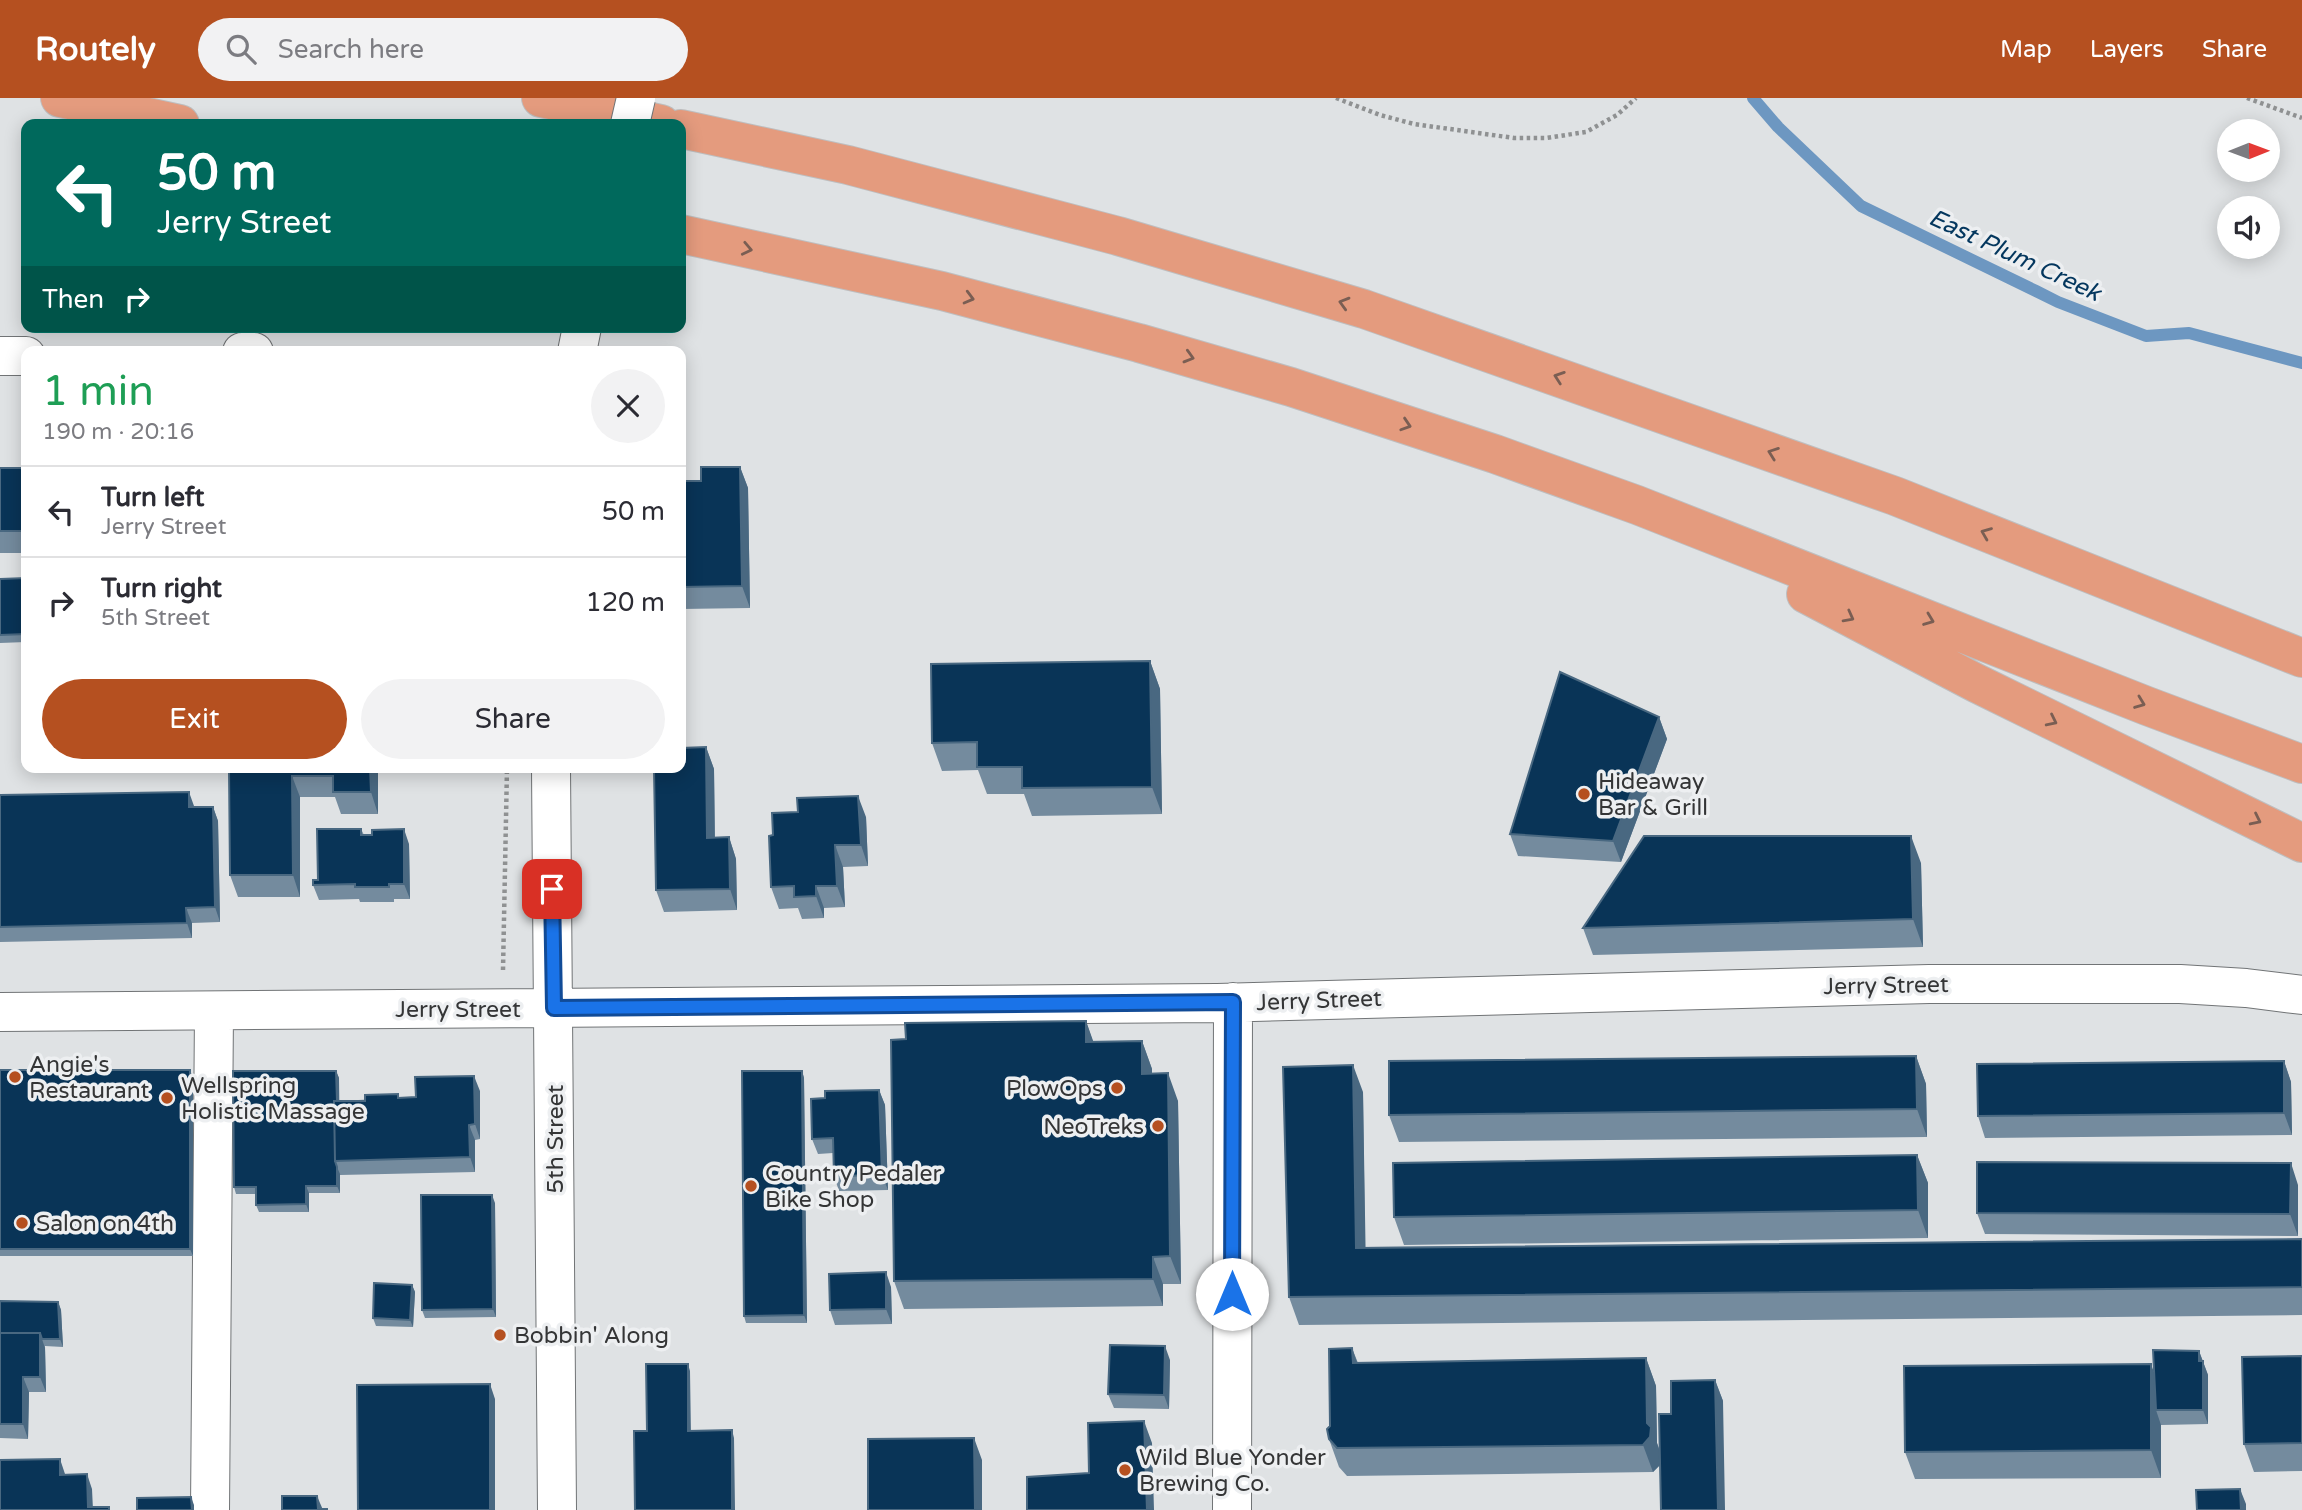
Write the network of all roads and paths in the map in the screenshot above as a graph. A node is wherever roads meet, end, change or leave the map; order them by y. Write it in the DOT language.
graph roads {
  1 [pos="60,98"];
  2 [pos="541,98"];
  3 [pos="636,98"];
  4 [pos="1336,98"];
  5 [pos="1636,98"];
  6 [pos="2247,98"];
  7 [pos="2302,118"];
  8 [pos="157,119"];
  9 [pos="631,119"];
  10 [pos="638,119"];
  11 [pos="686,129"];
  12 [pos="686,235"];
  13 [pos="0,356"];
  14 [pos="21,356"];
  15 [pos="1637,505"];
  16 [pos="2050,558"];
  17 [pos="2302,636"];
  18 [pos="2302,658"];
  19 [pos="2302,764"];
  20 [pos="507,773"];
  21 [pos="551,773"];
  22 [pos="2302,843"];
  23 [pos="2302,995"];
  24 [pos="1233,1002"];
  25 [pos="502,1008"];
  26 [pos="554,1008"];
  27 [pos="214,1010"];
  28 [pos="0,1012"];
  29 [pos="210,1510"];
  30 [pos="557,1510"];
  31 [pos="1232,1510"];
  1 -- 8 [label="highway"];
  2 -- 10 [label="highway"];
  3 -- 9 [label="street, bridge"];
  4 -- 5 [label="path"];
  6 -- 7 [label="path"];
  16 -- 11 [label="highway, one-way"];
  12 -- 15 [label="highway, one-way"];
  13 -- 14 [label="street"];
  15 -- 19 [label="highway, one-way"];
  15 -- 22 [label="highway, one-way"];
  16 -- 17 [label="highway"];
  16 -- 18 [label="highway"];
  20 -- 25 [label="path"];
  21 -- 26 [label="street, 5th Street"];
  23 -- 24 [label="street, Jerry Street"];
  24 -- 26 [label="street, Jerry Street"];
  24 -- 31 [label="street"];
  25 -- 26 [label="street, Jerry Street"];
  25 -- 27 [label="street, Jerry Street"];
  26 -- 30 [label="street, 5th Street"];
  27 -- 28 [label="street, Jerry Street"];
  27 -- 29 [label="street"];
}
